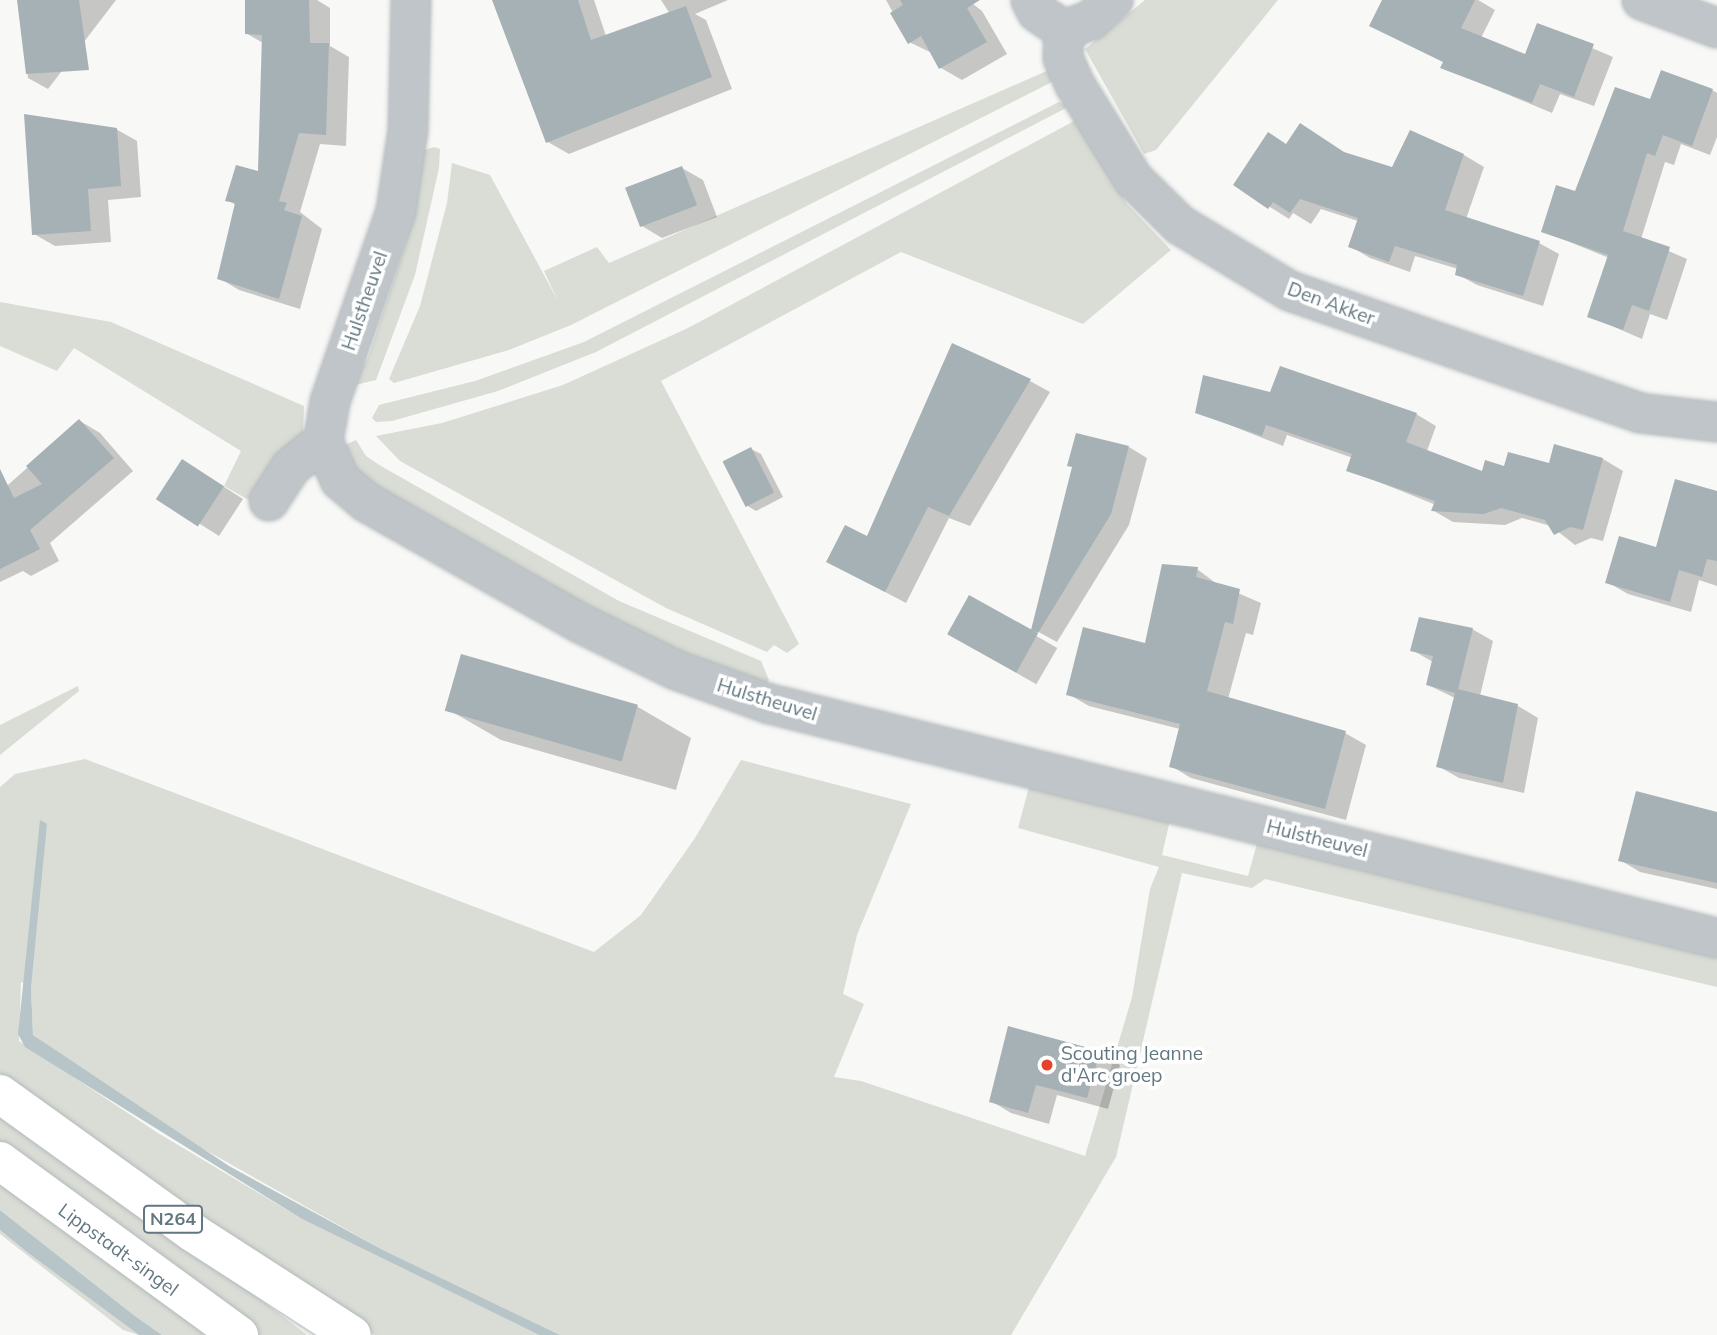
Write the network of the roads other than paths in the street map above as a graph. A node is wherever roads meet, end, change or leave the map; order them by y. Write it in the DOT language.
graph roads {
  1 [pos="411,0"];
  2 [pos="1031,0"];
  3 [pos="1114,0"];
  4 [pos="1642,0"];
  5 [pos="1717,28"];
  6 [pos="1064,30"];
  7 [pos="1717,422"];
  8 [pos="323,441"];
  9 [pos="269,501"];
  10 [pos="1717,938"];
  11 [pos="0,1094"];
  12 [pos="0,1161"];
  13 [pos="239,1335"];
  14 [pos="352,1335"];
  1 -- 8 [label="street, Hulstheuvel"];
  2 -- 6 [label="street"];
  3 -- 6 [label="street"];
  4 -- 5 [label="street"];
  6 -- 7 [label="street, Den Akker"];
  8 -- 9 [label="street"];
  8 -- 10 [label="street, Hulstheuvel"];
  11 -- 14 [label="main road, N264"];
  12 -- 13 [label="main road, Lippstadt-singel / N264"];
}
